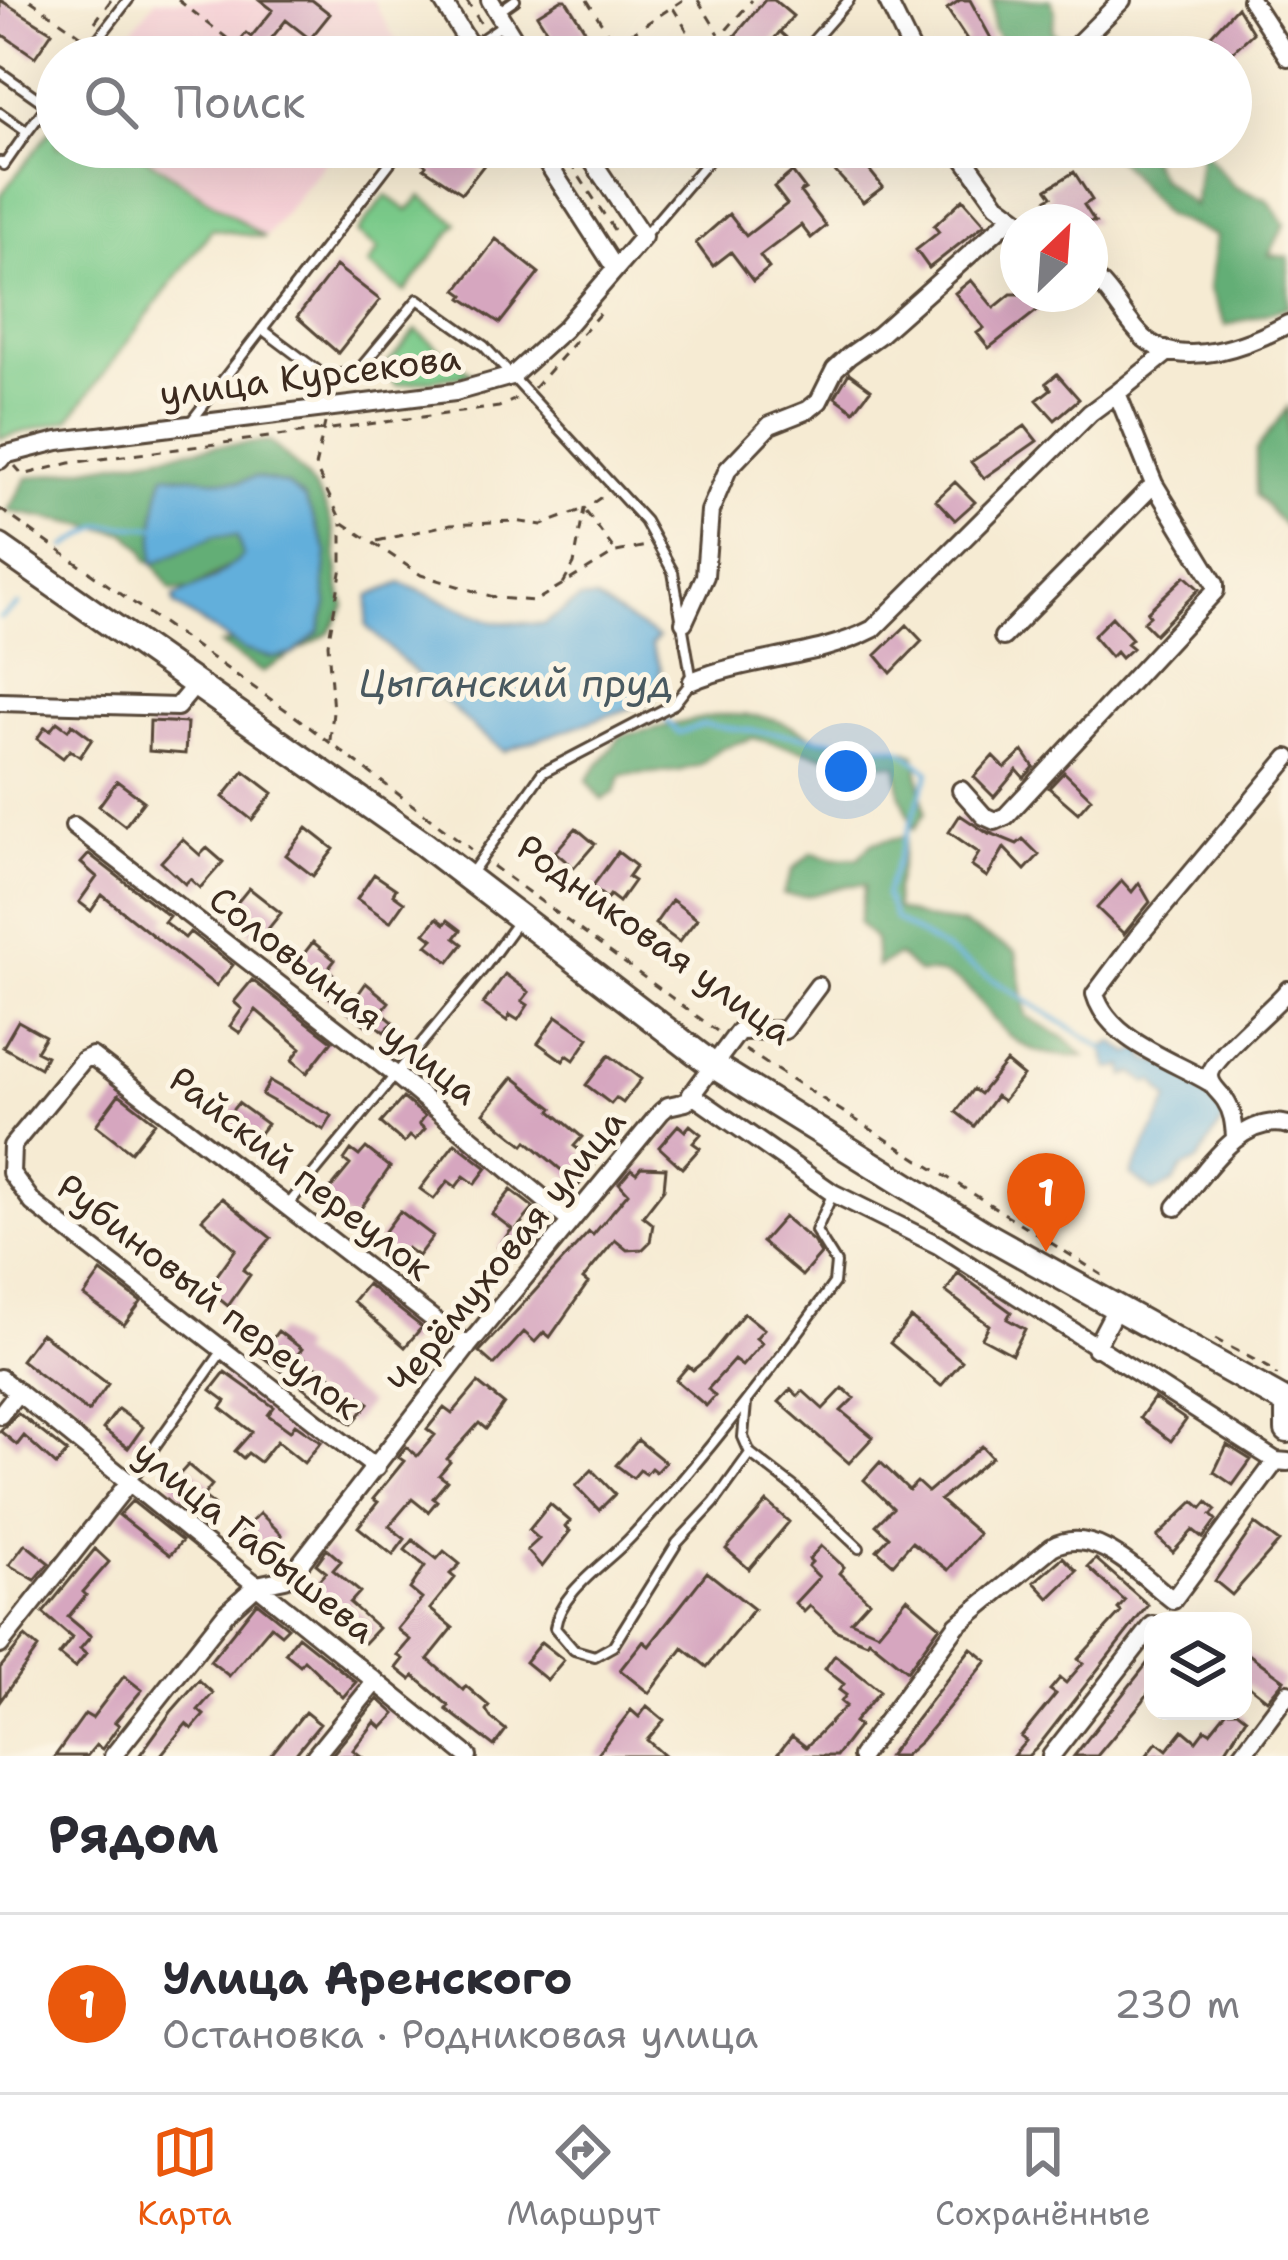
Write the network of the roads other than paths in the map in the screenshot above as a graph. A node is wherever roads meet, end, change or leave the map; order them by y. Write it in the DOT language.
graph roads {
  1 [pos="128,0"];
  2 [pos="442,0"];
  3 [pos="515,0"];
  4 [pos="849,0"];
  5 [pos="886,0"];
  6 [pos="1121,0"];
  7 [pos="1250,0"];
  8 [pos="497,12"];
  9 [pos="100,36"];
  10 [pos="463,36"];
  11 [pos="818,36"];
  12 [pos="904,36"];
  13 [pos="1086,36"];
  14 [pos="1288,57"];
  15 [pos="0,72"];
  16 [pos="36,97"];
  17 [pos="0,113"];
  18 [pos="36,120"];
  19 [pos="27,133"];
  20 [pos="1,166"];
  21 [pos="386,168"];
  22 [pos="551,168"];
  23 [pos="597,168"];
  24 [pos="701,168"];
  25 [pos="971,168"];
  26 [pos="1000,206"];
  27 [pos="1000,233"];
  28 [pos="643,237"];
  29 [pos="616,268"];
  30 [pos="1108,295"];
  31 [pos="1288,324"];
  32 [pos="262,329"];
  33 [pos="1167,352"];
  34 [pos="512,376"];
  35 [pos="1117,393"];
  36 [pos="189,424"];
  37 [pos="0,460"];
  38 [pos="1154,484"];
  39 [pos="0,547"];
  40 [pos="684,622"];
  41 [pos="1003,637"];
  42 [pos="692,681"];
  43 [pos="197,683"];
  44 [pos="0,702"];
  45 [pos="1288,758"];
  46 [pos="961,790"];
  47 [pos="74,826"];
  48 [pos="474,868"];
  49 [pos="520,918"];
  50 [pos="818,986"];
  51 [pos="1288,990"];
  52 [pos="92,1055"];
  53 [pos="711,1064"];
  54 [pos="396,1075"];
  55 [pos="1209,1082"];
  56 [pos="691,1094"];
  57 [pos="1288,1125"];
  58 [pos="1235,1137"];
  59 [pos="833,1193"];
  60 [pos="286,1206"];
  61 [pos="1176,1207"];
  62 [pos="570,1221"];
  63 [pos="1115,1310"];
  64 [pos="468,1346"];
  65 [pos="1094,1348"];
  66 [pos="223,1350"];
  67 [pos="0,1378"];
  68 [pos="18,1392"];
  69 [pos="747,1400"];
  70 [pos="1282,1403"];
  71 [pos="0,1415"];
  72 [pos="1288,1430"];
  73 [pos="750,1453"];
  74 [pos="1282,1462"];
  75 [pos="376,1468"];
  76 [pos="130,1481"];
  77 [pos="859,1548"];
  78 [pos="257,1585"];
  79 [pos="1173,1600"];
  80 [pos="1164,1612"];
  81 [pos="1144,1637"];
  82 [pos="0,1645"];
  83 [pos="376,1681"];
  84 [pos="1288,1693"];
  85 [pos="113,1756"];
  86 [pos="315,1756"];
  87 [pos="468,1756"];
  88 [pos="860,1756"];
  89 [pos="1052,1756"];
  90 [pos="1241,1756"];
  1 -- 9 [label="lane"];
  2 -- 10 [label="street"];
  3 -- 8 [label="lane"];
  4 -- 11 [label="lane"];
  5 -- 12 [label="street"];
  6 -- 13 [label="street"];
  7 -- 14 [label="street"];
  15 -- 16 [label="lane"];
  17 -- 19 [label="lane"];
  18 -- 19 [label="lane"];
  19 -- 20 [label="lane"];
  21 -- 32 [label="lane"];
  22 -- 29 [label="street"];
  23 -- 28 [label="street"];
  24 -- 28 [label="lane"];
  25 -- 26 [label="street"];
  27 -- 40 [label="street"];
  28 -- 29 [label="street, улица Курсекова"];
  29 -- 34 [label="street, улица Курсекова"];
  30 -- 33 [label="street"];
  31 -- 33 [label="street"];
  32 -- 34 [label="lane"];
  32 -- 36 [label="lane"];
  33 -- 35 [label="street"];
  34 -- 36 [label="street, улица Курсекова"];
  34 -- 40 [label="lane"];
  35 -- 38 [label="street"];
  35 -- 42 [label="street"];
  36 -- 37 [label="street, улица Курсекова"];
  38 -- 41 [label="street"];
  38 -- 46 [label="street"];
  39 -- 43 [label="main road, Родниковая улица"];
  40 -- 42 [label="lane"];
  42 -- 48 [label="lane"];
  43 -- 44 [label="street"];
  43 -- 48 [label="main road, Родниковая улица"];
  45 -- 55 [label="street"];
  47 -- 54 [label="street, Соловьиная улица"];
  48 -- 49 [label="main road, Родниковая улица"];
  49 -- 53 [label="main road, Родниковая улица"];
  49 -- 54 [label="lane"];
  50 -- 53 [label="street, Черёмуховая улица"];
  51 -- 55 [label="street"];
  52 -- 60 [label="street, Райский переулок"];
  52 -- 66 [label="street, Рубиновый переулок"];
  53 -- 56 [label="street, Черёмуховая улица"];
  53 -- 63 [label="main road, Родниковая улица"];
  54 -- 60 [label="lane"];
  54 -- 62 [label="street, Соловьиная улица"];
  55 -- 58 [label="street"];
  56 -- 59 [label="street"];
  56 -- 62 [label="street, Черёмуховая улица"];
  57 -- 58 [label="street"];
  58 -- 61 [label="street"];
  59 -- 65 [label="street"];
  59 -- 69 [label="lane"];
  60 -- 64 [label="street, Райский переулок"];
  62 -- 64 [label="street, Черёмуховая улица"];
  63 -- 65 [label="street"];
  63 -- 70 [label="main road, Родниковая улица"];
  64 -- 75 [label="street, Черёмуховая улица"];
  65 -- 74 [label="street"];
  66 -- 75 [label="street, Рубиновый переулок"];
  66 -- 76 [label="lane"];
  67 -- 68 [label="street, улица Габышева"];
  68 -- 71 [label="street"];
  68 -- 76 [label="street, улица Габышева"];
  69 -- 73 [label="lane"];
  69 -- 73 [label="lane"];
  70 -- 72 [label="main road"];
  73 -- 77 [label="lane"];
  74 -- 79 [label="street"];
  75 -- 78 [label="street, Черёмуховая улица"];
  76 -- 78 [label="street, улица Габышева"];
  76 -- 82 [label="street"];
  78 -- 83 [label="street, улица Габышева"];
  78 -- 85 [label="street, Черёмуховая улица"];
  79 -- 80 [label="street"];
  79 -- 88 [label="street"];
  81 -- 89 [label="street"];
  83 -- 86 [label="street"];
  83 -- 87 [label="street, улица Габышева"];
  84 -- 90 [label="street"];
}
